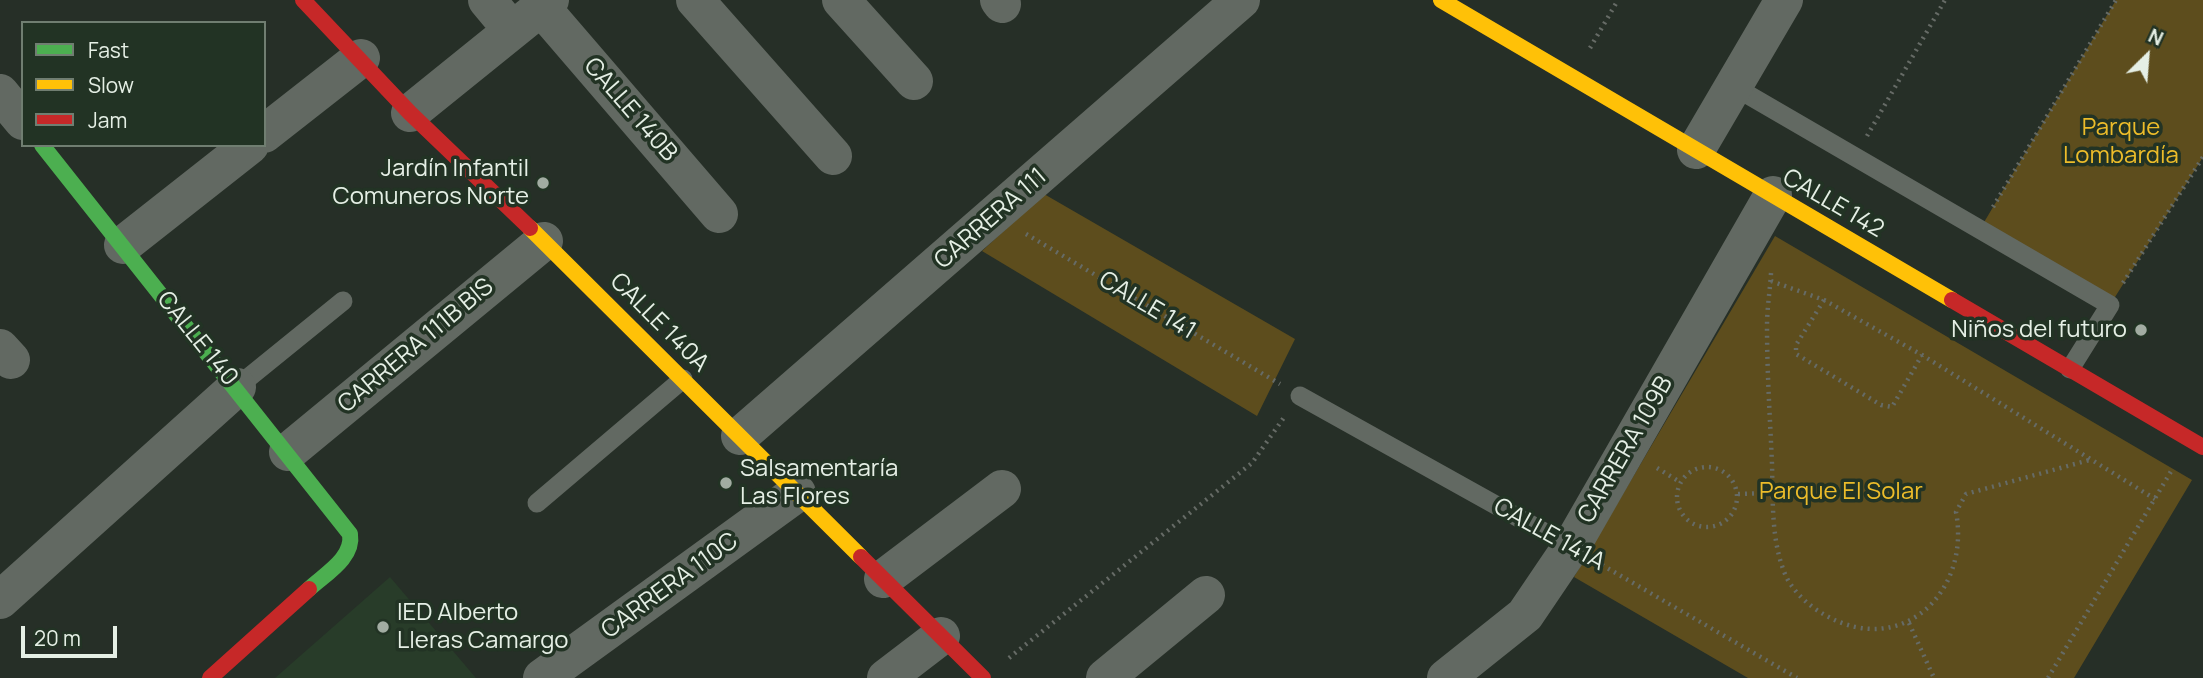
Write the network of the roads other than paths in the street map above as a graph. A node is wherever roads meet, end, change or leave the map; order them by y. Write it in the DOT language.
graph roads {
  1 [pos="303,0"];
  2 [pos="486,0"];
  3 [pos="695,0"];
  4 [pos="841,0"];
  5 [pos="1241,0"];
  6 [pos="1441,0"];
  7 [pos="1784,0"];
  8 [pos="534,12"];
  9 [pos="361,58"];
  10 [pos="914,81"];
  11 [pos="1733,86"];
  12 [pos="0,93"];
  13 [pos="410,113"];
  14 [pos="21,119"];
  15 [pos="266,132"];
  16 [pos="44,147"];
  17 [pos="247,147"];
  18 [pos="1696,150"];
  19 [pos="832,156"];
  20 [pos="1773,195"];
  21 [pos="719,214"];
  22 [pos="544,241"];
  23 [pos="122,245"];
  24 [pos="343,301"];
  25 [pos="2070,369"];
  26 [pos="683,379"];
  27 [pos="237,387"];
  28 [pos="1300,396"];
  29 [pos="740,436"];
  30 [pos="2197,443"];
  31 [pos="288,452"];
  32 [pos="1002,489"];
  33 [pos="797,493"];
  34 [pos="537,503"];
  35 [pos="1571,547"];
  36 [pos="883,579"];
  37 [pos="1206,595"];
  38 [pos="0,600"];
  39 [pos="941,636"];
  40 [pos="210,678"];
  41 [pos="542,678"];
  42 [pos="886,678"];
  43 [pos="982,678"];
  44 [pos="1105,678"];
  45 [pos="1446,678"];
  1 -- 9 [label="street, CALLE 140A"];
  2 -- 8 [label="street, CALLE 140B"];
  3 -- 19 [label="street"];
  4 -- 10 [label="street"];
  5 -- 29 [label="street, CARRERA 111"];
  6 -- 18 [label="street, CALLE 142"];
  7 -- 11 [label="street"];
  8 -- 13 [label="street"];
  8 -- 21 [label="street, CALLE 140B"];
  9 -- 13 [label="street, CALLE 140A"];
  9 -- 15 [label="street"];
  11 -- 18 [label="street"];
  11 -- 25 [label="lane"];
  12 -- 14 [label="street"];
  13 -- 22 [label="street, CALLE 140A"];
  16 -- 23 [label="street, CALLE 140"];
  17 -- 23 [label="street"];
  18 -- 20 [label="street, CALLE 142"];
  20 -- 25 [label="street, CALLE 142"];
  20 -- 35 [label="street, CARRERA 109B"];
  22 -- 26 [label="street, CALLE 140A"];
  22 -- 31 [label="street, CARRERA 111B BIS"];
  23 -- 27 [label="street, CALLE 140"];
  24 -- 27 [label="lane"];
  25 -- 30 [label="street, CALLE 142"];
  26 -- 29 [label="street, CALLE 140A"];
  26 -- 34 [label="lane"];
  27 -- 31 [label="street, CALLE 140"];
  27 -- 38 [label="street"];
  28 -- 35 [label="lane, CALLE 141A"];
  29 -- 33 [label="street, CALLE 140A"];
  31 -- 40 [label="street, CALLE 140"];
  32 -- 36 [label="street"];
  33 -- 36 [label="street, CALLE 140A"];
  33 -- 41 [label="street, CARRERA 110C"];
  35 -- 45 [label="street, CARRERA 109B"];
  36 -- 39 [label="street, CALLE 140A"];
  37 -- 44 [label="street"];
  39 -- 42 [label="street"];
  39 -- 43 [label="street, CALLE 140A"];
}
